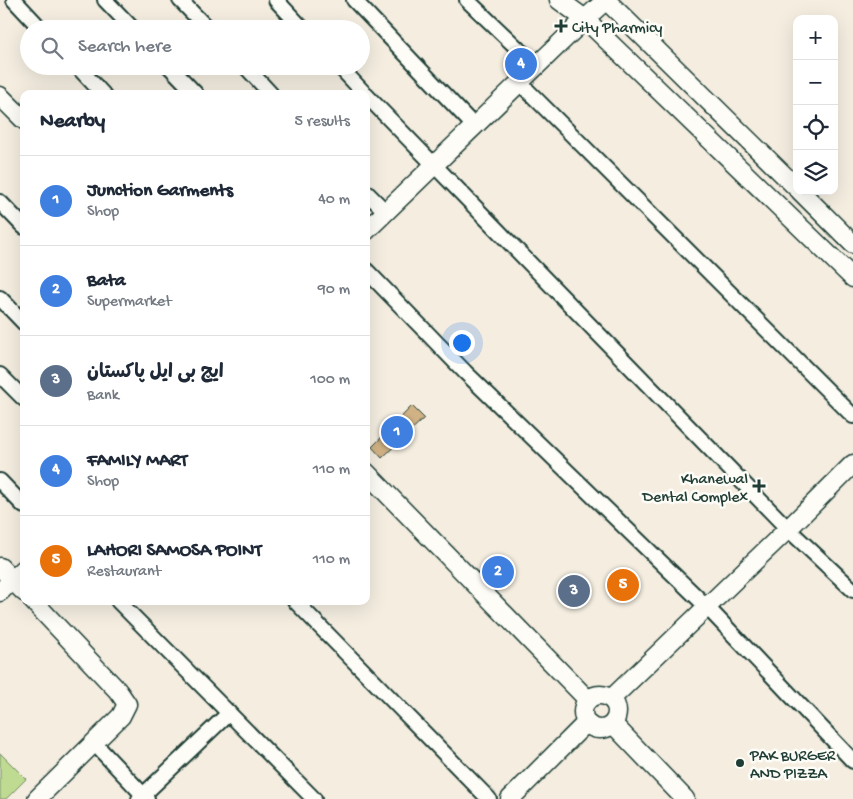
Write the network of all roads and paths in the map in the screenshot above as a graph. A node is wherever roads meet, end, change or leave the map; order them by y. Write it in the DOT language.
graph roads {
  1 [pos="14,0"];
  2 [pos="105,0"];
  3 [pos="180,0"];
  4 [pos="276,0"];
  5 [pos="354,0"];
  6 [pos="468,0"];
  7 [pos="560,0"];
  8 [pos="606,0"];
  9 [pos="585,19"];
  10 [pos="33,20"];
  11 [pos="124,20"];
  12 [pos="199,20"];
  13 [pos="295,20"];
  14 [pos="537,66"];
  15 [pos="85,75"];
  16 [pos="178,75"];
  17 [pos="253,75"];
  18 [pos="347,75"];
  19 [pos="520,83"];
  20 [pos="99,90"];
  21 [pos="192,90"];
  22 [pos="267,90"];
  23 [pos="361,90"];
  24 [pos="0,96"];
  25 [pos="370,99"];
  26 [pos="20,116"];
  27 [pos="475,126"];
  28 [pos="434,167"];
  29 [pos="793,184"];
  30 [pos="804,195"];
  31 [pos="370,196"];
  32 [pos="0,202"];
  33 [pos="386,212"];
  34 [pos="20,223"];
  35 [pos="370,227"];
  36 [pos="853,244"];
  37 [pos="370,274"];
  38 [pos="853,278"];
  39 [pos="0,298"];
  40 [pos="20,319"];
  41 [pos="0,375"];
  42 [pos="20,395"];
  43 [pos="853,416"];
  44 [pos="853,464"];
  45 [pos="370,476"];
  46 [pos="0,481"];
  47 [pos="20,502"];
  48 [pos="788,529"];
  49 [pos="853,590"];
  50 [pos="37,605"];
  51 [pos="122,605"];
  52 [pos="299,605"];
  53 [pos="706,607"];
  54 [pos="611,698"];
  55 [pos="588,700"];
  56 [pos="229,713"];
  57 [pos="586,723"];
  58 [pos="613,724"];
  59 [pos="94,743"];
  60 [pos="853,761"];
  61 [pos="143,798"];
  62 [pos="37,799"];
  63 [pos="314,799"];
  64 [pos="489,799"];
  65 [pos="510,799"];
  66 [pos="685,799"];
  1 -- 10 [label="street"];
  2 -- 11 [label="street"];
  3 -- 12 [label="street"];
  4 -- 13 [label="street"];
  5 -- 27 [label="street"];
  6 -- 14 [label="street"];
  7 -- 9 [label="street"];
  8 -- 9 [label="street"];
  8 -- 29 [label="street"];
  9 -- 14 [label="street"];
  9 -- 38 [label="street"];
  14 -- 19 [label="street"];
  15 -- 20 [label="street"];
  16 -- 21 [label="street"];
  17 -- 22 [label="street"];
  18 -- 23 [label="street"];
  19 -- 27 [label="street"];
  19 -- 43 [label="street"];
  24 -- 26 [label="street"];
  25 -- 28 [label="street"];
  27 -- 28 [label="street"];
  28 -- 33 [label="street"];
  28 -- 48 [label="street"];
  30 -- 36 [label="street"];
  31 -- 33 [label="street"];
  32 -- 34 [label="street"];
  33 -- 35 [label="street"];
  37 -- 53 [label="street"];
  39 -- 40 [label="street"];
  41 -- 42 [label="street"];
  44 -- 48 [label="street"];
  45 -- 55 [label="street"];
  46 -- 47 [label="street"];
  48 -- 49 [label="street"];
  48 -- 53 [label="street"];
  50 -- 59 [label="street"];
  51 -- 56 [label="street"];
  52 -- 64 [label="street"];
  53 -- 54 [label="street"];
  53 -- 60 [label="street"];
  54 -- 55 [label="street"];
  54 -- 58 [label="street"];
  55 -- 57 [label="street"];
  56 -- 61 [label="street"];
  56 -- 63 [label="street"];
  57 -- 58 [label="street"];
  57 -- 65 [label="street"];
  58 -- 66 [label="street"];
  59 -- 61 [label="street"];
  59 -- 62 [label="street"];
}
